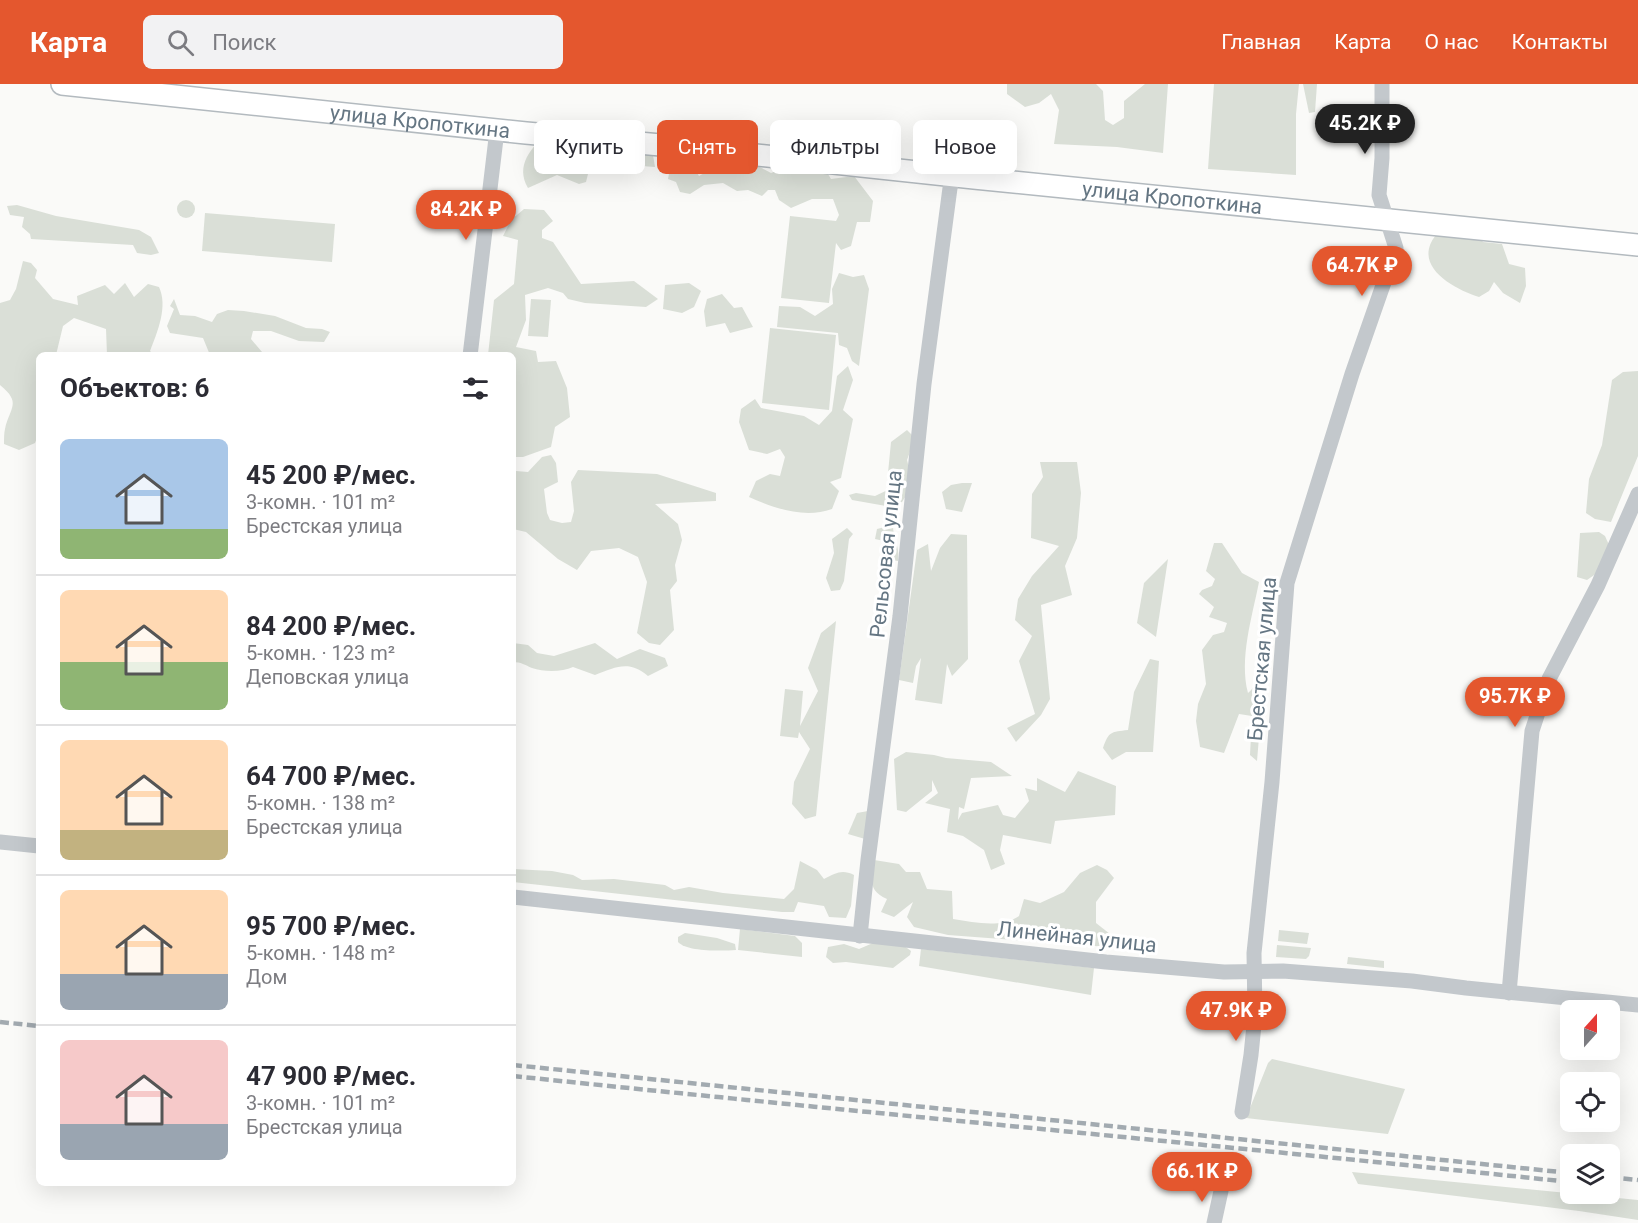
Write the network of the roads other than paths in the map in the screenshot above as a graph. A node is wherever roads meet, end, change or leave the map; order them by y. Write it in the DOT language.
graph roads {
  1 [pos="62,84"];
  2 [pos="1382,84"];
  3 [pos="497,130"];
  4 [pos="954,176"];
  5 [pos="1386,220"];
  6 [pos="1638,245"];
  7 [pos="470,352"];
  8 [pos="1638,494"];
  9 [pos="0,842"];
  10 [pos="36,846"];
  11 [pos="516,897"];
  12 [pos="860,936"];
  13 [pos="1253,971"];
  14 [pos="1509,993"];
  15 [pos="1638,1005"];
  16 [pos="1242,1112"];
  17 [pos="1221,1191"];
  18 [pos="1214,1223"];
  1 -- 3 [label="main road, улица Кропоткина"];
  2 -- 5 [label="street, Брестская улица"];
  3 -- 4 [label="main road, улица Кропоткина"];
  3 -- 7 [label="street"];
  4 -- 5 [label="main road, улица Кропоткина"];
  4 -- 12 [label="street, Рельсовая улица"];
  5 -- 6 [label="main road, улица Кропоткина"];
  5 -- 13 [label="street, Брестская улица"];
  8 -- 14 [label="street"];
  9 -- 10 [label="street"];
  11 -- 12 [label="street, Линейная улица"];
  12 -- 13 [label="street, Линейная улица"];
  13 -- 14 [label="street, Линейная улица"];
  13 -- 16 [label="street, Брестская улица"];
  14 -- 15 [label="street, Линейная улица"];
  17 -- 18 [label="street"];
}
